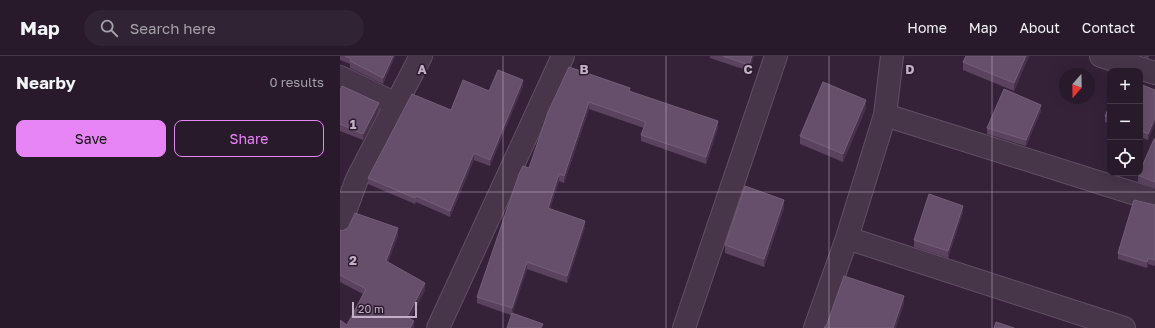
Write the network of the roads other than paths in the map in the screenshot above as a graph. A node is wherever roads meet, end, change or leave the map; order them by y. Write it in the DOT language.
graph roads {
  1 [pos="421,56"];
  2 [pos="776,56"];
  3 [pos="892,56"];
  4 [pos="1100,56"];
  5 [pos="556,58"];
  6 [pos="1155,73"];
  7 [pos="340,77"];
  8 [pos="396,104"];
  9 [pos="885,115"];
  10 [pos="349,175"];
  11 [pos="1155,200"];
  12 [pos="340,225"];
  13 [pos="847,238"];
  14 [pos="438,328"];
  15 [pos="684,328"];
  16 [pos="815,328"];
  17 [pos="1124,328"];
  1 -- 8 [label="street"];
  2 -- 15 [label="street"];
  3 -- 9 [label="street"];
  4 -- 6 [label="street"];
  5 -- 14 [label="street"];
  7 -- 8 [label="street"];
  8 -- 10 [label="street"];
  9 -- 11 [label="street"];
  9 -- 13 [label="street"];
  10 -- 12 [label="street"];
  13 -- 16 [label="street"];
  13 -- 17 [label="street"];
}
